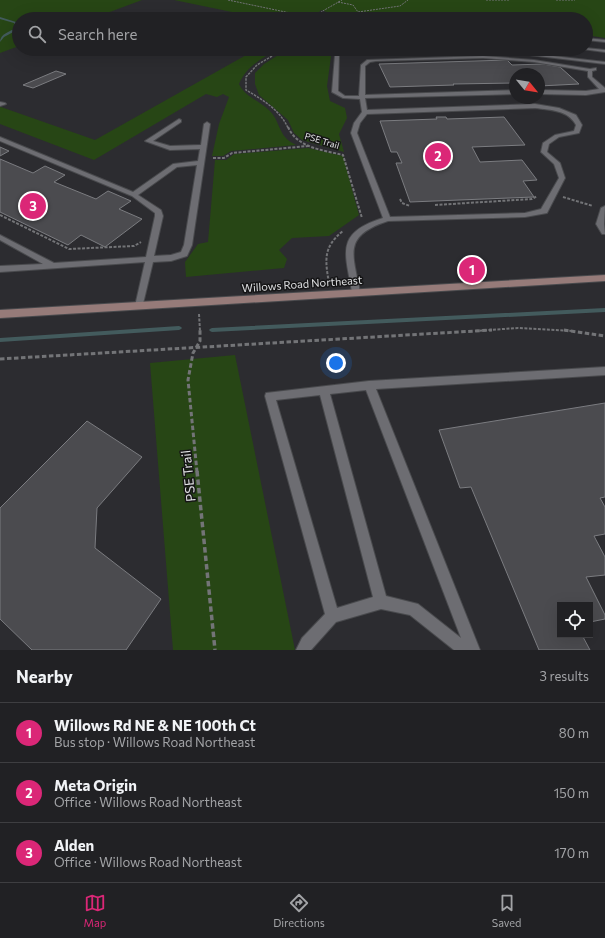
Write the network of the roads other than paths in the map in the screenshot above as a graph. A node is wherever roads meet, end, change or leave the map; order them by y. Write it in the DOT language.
graph roads {
  1 [pos="593,40"];
  2 [pos="605,41"];
  3 [pos="593,50"];
  4 [pos="605,51"];
  5 [pos="337,56"];
  6 [pos="539,56"];
  7 [pos="605,64"];
  8 [pos="590,70"];
  9 [pos="603,90"];
  10 [pos="509,92"];
  11 [pos="545,92"];
  12 [pos="362,97"];
  13 [pos="364,112"];
  14 [pos="179,121"];
  15 [pos="207,124"];
  16 [pos="0,139"];
  17 [pos="202,146"];
  18 [pos="200,162"];
  19 [pos="134,195"];
  20 [pos="605,209"];
  21 [pos="387,220"];
  22 [pos="605,232"];
  23 [pos="0,237"];
  24 [pos="148,260"];
  25 [pos="54,266"];
  26 [pos="0,269"];
  27 [pos="605,278"];
  28 [pos="356,292"];
  29 [pos="139,306"];
  30 [pos="0,314"];
  31 [pos="605,371"];
  32 [pos="369,384"];
  33 [pos="324,390"];
  34 [pos="381,602"];
  35 [pos="332,616"];
  36 [pos="303,650"];
  37 [pos="465,650"];
  38 [pos="473,650"];
  1 -- 2 [label="lane"];
  3 -- 4 [label="lane"];
  5 -- 12 [label="lane"];
  6 -- 7 [label="lane"];
  7 -- 8 [label="lane"];
  8 -- 9 [label="lane"];
  8 -- 12 [label="lane"];
  9 -- 11 [label="lane"];
  10 -- 12 [label="lane"];
  12 -- 13 [label="lane"];
  13 -- 21 [label="lane"];
  13 -- 21 [label="lane"];
  14 -- 17 [label="lane"];
  15 -- 17 [label="lane"];
  16 -- 19 [label="lane"];
  17 -- 18 [label="lane"];
  18 -- 19 [label="lane"];
  18 -- 24 [label="lane"];
  19 -- 24 [label="lane"];
  20 -- 22 [label="lane"];
  21 -- 28 [label="lane"];
  23 -- 25 [label="lane"];
  24 -- 25 [label="lane"];
  24 -- 29 [label="lane"];
  25 -- 26 [label="lane"];
  27 -- 28 [label="main road, Willows Road Northeast"];
  28 -- 29 [label="main road, Willows Road Northeast"];
  29 -- 30 [label="main road, Willows Road Northeast"];
  31 -- 32 [label="lane"];
  32 -- 33 [label="lane"];
  32 -- 38 [label="lane"];
  33 -- 34 [label="lane"];
  33 -- 35 [label="lane"];
  34 -- 35 [label="lane"];
  34 -- 37 [label="lane"];
  35 -- 36 [label="lane"];
}
